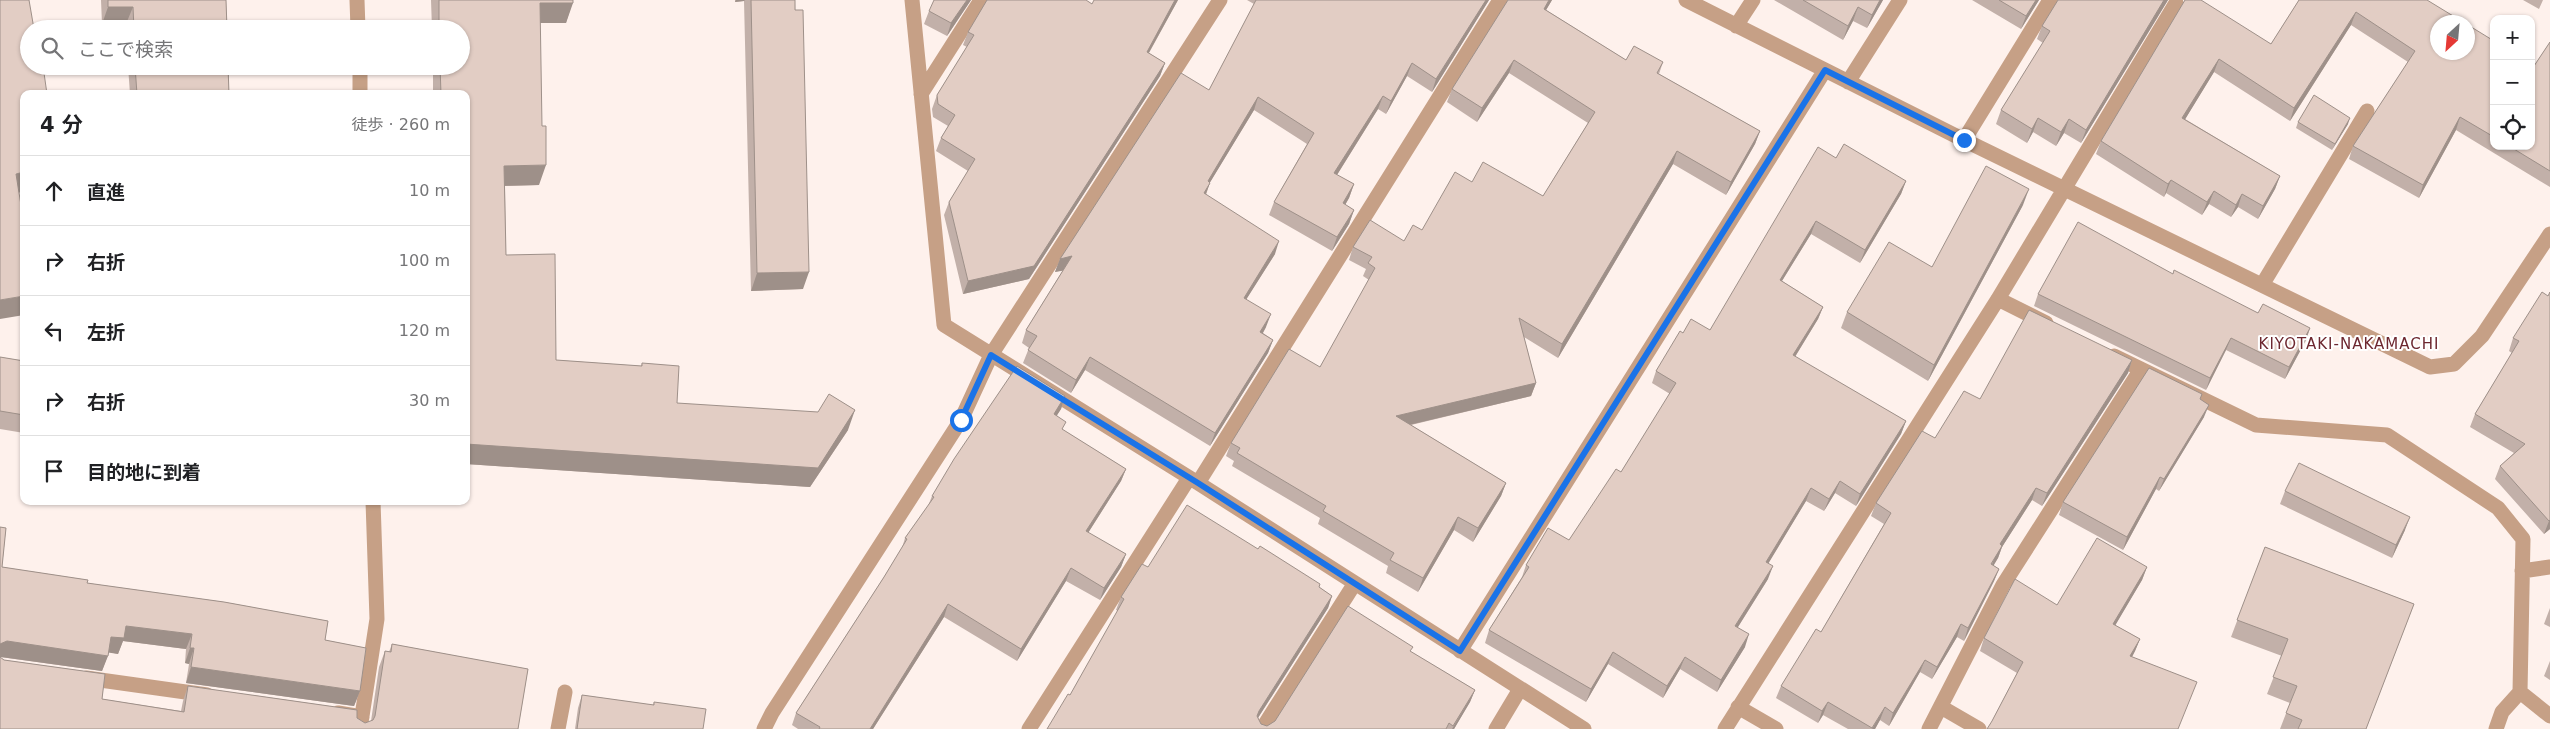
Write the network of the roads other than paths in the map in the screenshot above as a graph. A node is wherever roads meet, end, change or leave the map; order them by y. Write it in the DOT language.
graph roads {
  1 [pos="358,0"];
  2 [pos="912,0"];
  3 [pos="981,0"];
  4 [pos="1220,0"];
  5 [pos="1500,0"];
  6 [pos="1686,0"];
  7 [pos="1753,0"];
  8 [pos="1900,0"];
  9 [pos="2050,0"];
  10 [pos="2176,3"];
  11 [pos="358,20"];
  12 [pos="1736,26"];
  13 [pos="1825,70"];
  14 [pos="360,75"];
  15 [pos="1848,82"];
  16 [pos="360,90"];
  17 [pos="921,94"];
  18 [pos="2367,111"];
  19 [pos="1964,140"];
  20 [pos="2066,189"];
  21 [pos="2550,234"];
  22 [pos="2262,285"];
  23 [pos="1998,299"];
  24 [pos="2060,330"];
  25 [pos="2096,347"];
  26 [pos="991,355"];
  27 [pos="2141,369"];
  28 [pos="1194,480"];
  29 [pos="373,505"];
  30 [pos="2550,568"];
  31 [pos="2522,571"];
  32 [pos="1355,583"];
  33 [pos="1460,651"];
  34 [pos="68,676"];
  35 [pos="1520,689"];
  36 [pos="564,692"];
  37 [pos="2520,692"];
  38 [pos="225,698"];
  39 [pos="1941,706"];
  40 [pos="1738,707"];
  41 [pos="323,711"];
  42 [pos="2550,716"];
  43 [pos="361,723"];
  44 [pos="558,729"];
  45 [pos="764,729"];
  46 [pos="1028,729"];
  47 [pos="1262,729"];
  48 [pos="1496,729"];
  49 [pos="1584,729"];
  50 [pos="1725,729"];
  51 [pos="1776,729"];
  52 [pos="1929,729"];
  53 [pos="1980,729"];
  54 [pos="2496,729"];
  1 -- 11 [label="street"];
  2 -- 17 [label="street"];
  3 -- 17 [label="street"];
  4 -- 26 [label="street"];
  5 -- 28 [label="street"];
  6 -- 12 [label="street"];
  7 -- 12 [label="street"];
  8 -- 15 [label="street"];
  9 -- 19 [label="street"];
  10 -- 20 [label="street"];
  12 -- 13 [label="street"];
  13 -- 15 [label="street"];
  13 -- 33 [label="street"];
  14 -- 16 [label="street"];
  15 -- 19 [label="street"];
  17 -- 26 [label="street"];
  18 -- 22 [label="street"];
  19 -- 20 [label="street"];
  20 -- 22 [label="street"];
  20 -- 23 [label="street"];
  21 -- 22 [label="street"];
  23 -- 24 [label="street"];
  23 -- 40 [label="street"];
  25 -- 27 [label="street"];
  26 -- 28 [label="street"];
  26 -- 45 [label="street"];
  27 -- 31 [label="street"];
  27 -- 39 [label="street"];
  28 -- 32 [label="street"];
  28 -- 46 [label="street"];
  29 -- 43 [label="street"];
  30 -- 31 [label="street"];
  31 -- 37 [label="street"];
  32 -- 33 [label="street"];
  32 -- 47 [label="street"];
  33 -- 35 [label="street"];
  34 -- 38 [label="street"];
  35 -- 48 [label="street"];
  35 -- 49 [label="street"];
  36 -- 44 [label="street"];
  37 -- 42 [label="street"];
  37 -- 54 [label="street"];
  39 -- 52 [label="street"];
  39 -- 53 [label="street"];
  40 -- 50 [label="street"];
  40 -- 51 [label="street"];
  41 -- 43 [label="street"];
}
